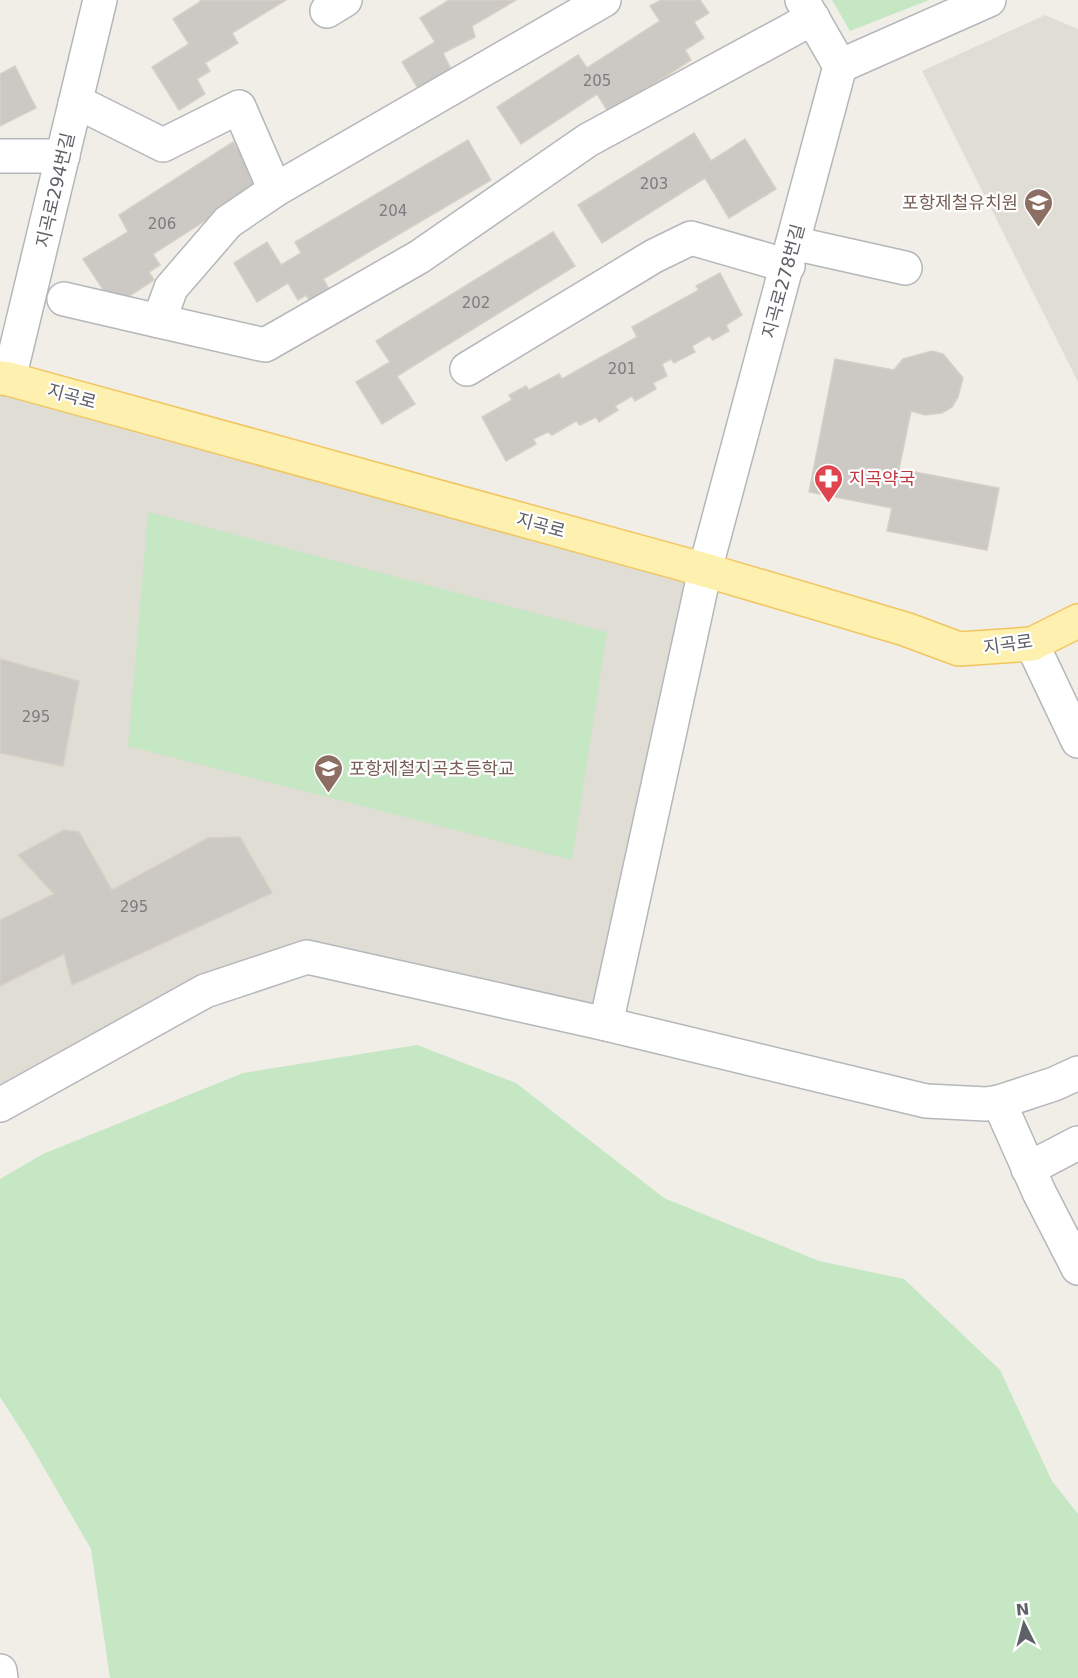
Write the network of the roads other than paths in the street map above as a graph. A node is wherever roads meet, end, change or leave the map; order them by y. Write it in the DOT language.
graph roads {
  1 [pos="100,0"];
  2 [pos="604,0"];
  3 [pos="989,0"];
  4 [pos="807,9"];
  5 [pos="840,66"];
  6 [pos="75,105"];
  7 [pos="0,156"];
  8 [pos="63,156"];
  9 [pos="275,190"];
  10 [pos="790,255"];
  11 [pos="905,268"];
  12 [pos="64,298"];
  13 [pos="159,321"];
  14 [pos="467,369"];
  15 [pos="5,379"];
  16 [pos="705,570"];
  17 [pos="1078,621"];
  18 [pos="1032,644"];
  19 [pos="1078,741"];
  20 [pos="606,1024"];
  21 [pos="1078,1073"];
  22 [pos="999,1102"];
  23 [pos="0,1105"];
  24 [pos="1078,1143"];
  25 [pos="1028,1169"];
  26 [pos="1078,1269"];
  27 [pos="0,1671"];
  28 [pos="1,1678"];
  1 -- 6 [label="street, 지곡로294번길"];
  2 -- 9 [label="street"];
  3 -- 5 [label="street"];
  4 -- 5 [label="street"];
  4 -- 13 [label="street"];
  5 -- 10 [label="street, 지곡로278번길"];
  6 -- 8 [label="street, 지곡로294번길"];
  6 -- 9 [label="street"];
  7 -- 8 [label="street"];
  8 -- 15 [label="street, 지곡로294번길"];
  9 -- 13 [label="street"];
  10 -- 11 [label="street"];
  10 -- 14 [label="street"];
  10 -- 16 [label="street, 지곡로278번길"];
  12 -- 13 [label="street"];
  15 -- 16 [label="main road, 지곡로"];
  16 -- 18 [label="main road, 지곡로"];
  16 -- 20 [label="street, 지곡로278번길"];
  17 -- 18 [label="main road, 지곡로"];
  18 -- 19 [label="street"];
  20 -- 22 [label="street"];
  20 -- 23 [label="street"];
  21 -- 22 [label="street"];
  22 -- 25 [label="street"];
  24 -- 25 [label="street"];
  25 -- 26 [label="street"];
  27 -- 28 [label="street"];
}
